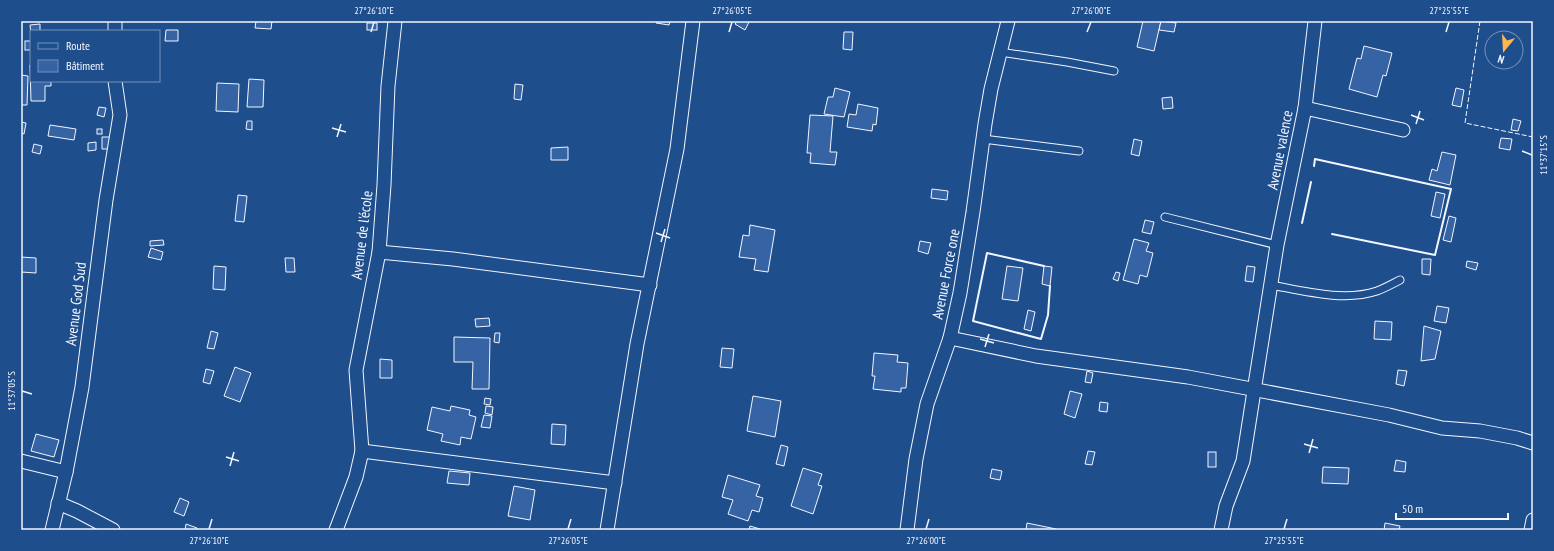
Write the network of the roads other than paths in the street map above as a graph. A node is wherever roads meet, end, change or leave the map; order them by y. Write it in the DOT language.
graph roads {
  1 [pos="395,21"];
  2 [pos="693,21"];
  3 [pos="1008,21"];
  4 [pos="1315,21"];
  5 [pos="1000,52"];
  6 [pos="1114,71"];
  7 [pos="115,82"];
  8 [pos="1305,108"];
  9 [pos="1403,130"];
  10 [pos="983,139"];
  11 [pos="1079,151"];
  12 [pos="1165,217"];
  13 [pos="1277,245"];
  14 [pos="379,252"];
  15 [pos="1400,280"];
  16 [pos="650,285"];
  17 [pos="1271,285"];
  18 [pos="950,338"];
  19 [pos="1253,389"];
  20 [pos="1533,443"];
  21 [pos="362,451"];
  22 [pos="21,461"];
  23 [pos="66,472"];
  24 [pos="615,483"];
  25 [pos="58,503"];
  26 [pos="1533,520"];
  27 [pos="52,530"];
  28 [pos="113,530"];
  29 [pos="336,530"];
  30 [pos="608,530"];
  31 [pos="906,530"];
  32 [pos="1221,530"];
  33 [pos="1531,530"];
  1 -- 14 [label="street, Avenue de l'école"];
  2 -- 16 [label="street"];
  3 -- 5 [label="street, Avenue Force one"];
  4 -- 8 [label="street, Avenue valence"];
  5 -- 6 [label="lane"];
  5 -- 10 [label="street, Avenue Force one"];
  7 -- 23 [label="street, Avenue God Sud"];
  8 -- 9 [label="street"];
  8 -- 13 [label="street, Avenue valence"];
  10 -- 11 [label="lane"];
  10 -- 18 [label="street, Avenue Force one"];
  12 -- 13 [label="lane"];
  13 -- 17 [label="street, Avenue valence"];
  14 -- 16 [label="street"];
  14 -- 21 [label="street, Avenue de l'école"];
  15 -- 17 [label="lane"];
  16 -- 24 [label="street"];
  17 -- 19 [label="street, Avenue valence"];
  18 -- 19 [label="street"];
  18 -- 31 [label="street, Avenue Force one"];
  19 -- 20 [label="street"];
  19 -- 32 [label="street, Avenue valence"];
  21 -- 24 [label="street"];
  21 -- 29 [label="street, Avenue de l'école"];
  22 -- 23 [label="street"];
  23 -- 25 [label="street, Avenue God Sud"];
  24 -- 30 [label="street"];
  25 -- 27 [label="street, Avenue God Sud"];
  25 -- 28 [label="street"];
  26 -- 33 [label="street"];
}
